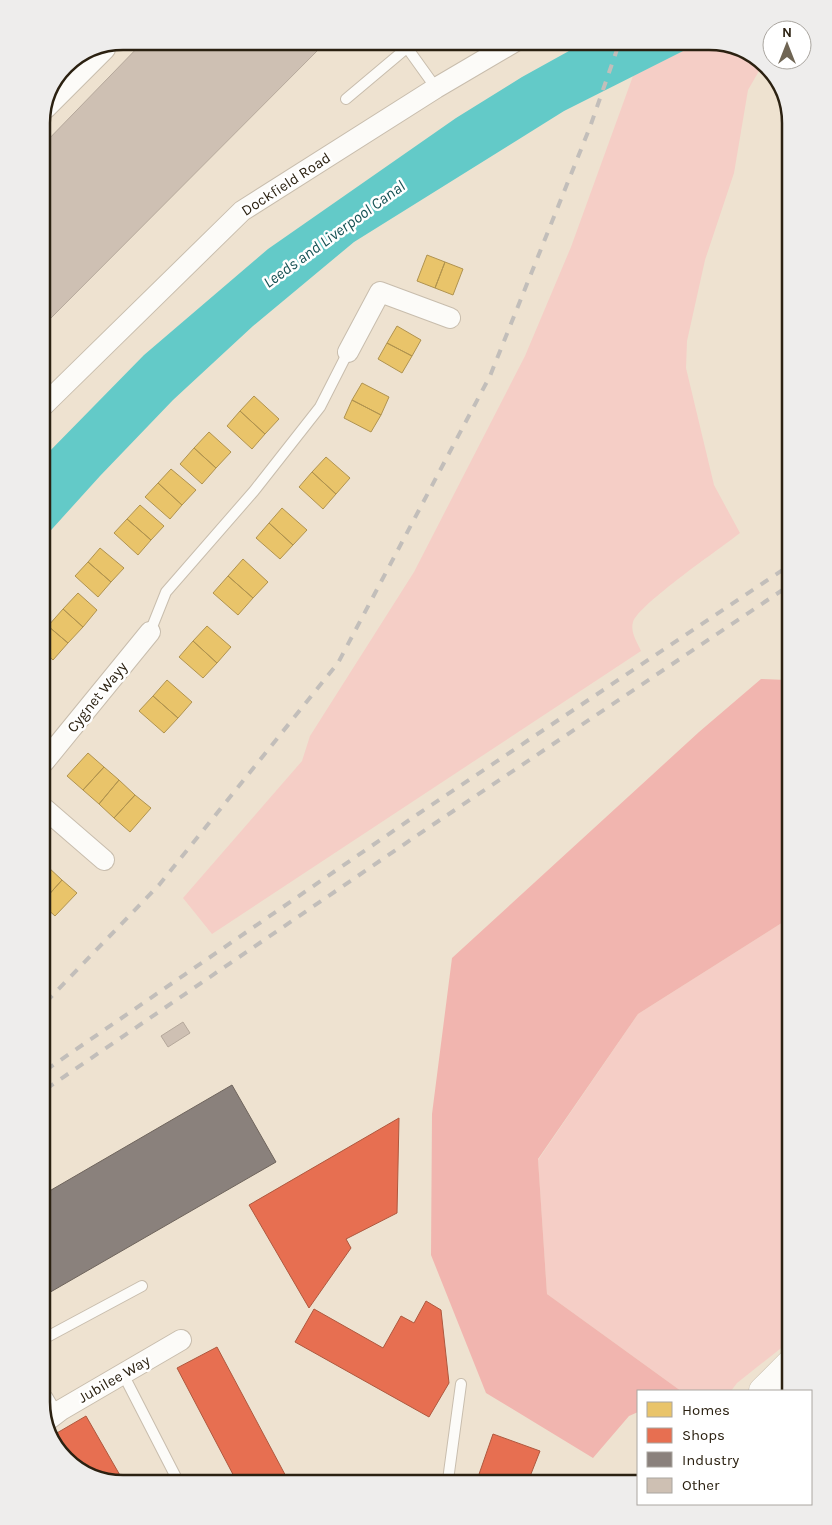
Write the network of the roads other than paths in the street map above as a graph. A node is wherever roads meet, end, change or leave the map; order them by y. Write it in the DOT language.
graph roads {
  1 [pos="406,50"];
  2 [pos="415,50"];
  3 [pos="501,50"];
  4 [pos="100,54"];
  5 [pos="436,88"];
  6 [pos="346,99"];
  7 [pos="54,100"];
  8 [pos="450,318"];
  9 [pos="348,352"];
  10 [pos="50,399"];
  11 [pos="150,632"];
  12 [pos="50,755"];
  13 [pos="50,813"];
  14 [pos="104,860"];
  15 [pos="142,1286"];
  16 [pos="50,1335"];
  17 [pos="181,1340"];
  18 [pos="782,1372"];
  19 [pos="123,1374"];
  20 [pos="461,1384"];
  21 [pos="765,1390"];
  22 [pos="50,1410"];
  23 [pos="175,1475"];
  24 [pos="449,1475"];
  1 -- 6 [label="lane"];
  2 -- 5 [label="lane"];
  3 -- 5 [label="street, Dockfield Road"];
  4 -- 7 [label="street"];
  5 -- 10 [label="street, Dockfield Road"];
  8 -- 9 [label="street"];
  9 -- 11 [label="lane"];
  11 -- 12 [label="street, Cygnet Wayy"];
  13 -- 14 [label="street"];
  15 -- 16 [label="lane"];
  17 -- 19 [label="street, Jubilee Way"];
  18 -- 21 [label="street"];
  19 -- 22 [label="street, Jubilee Way"];
  19 -- 23 [label="lane"];
  20 -- 24 [label="lane"];
}
